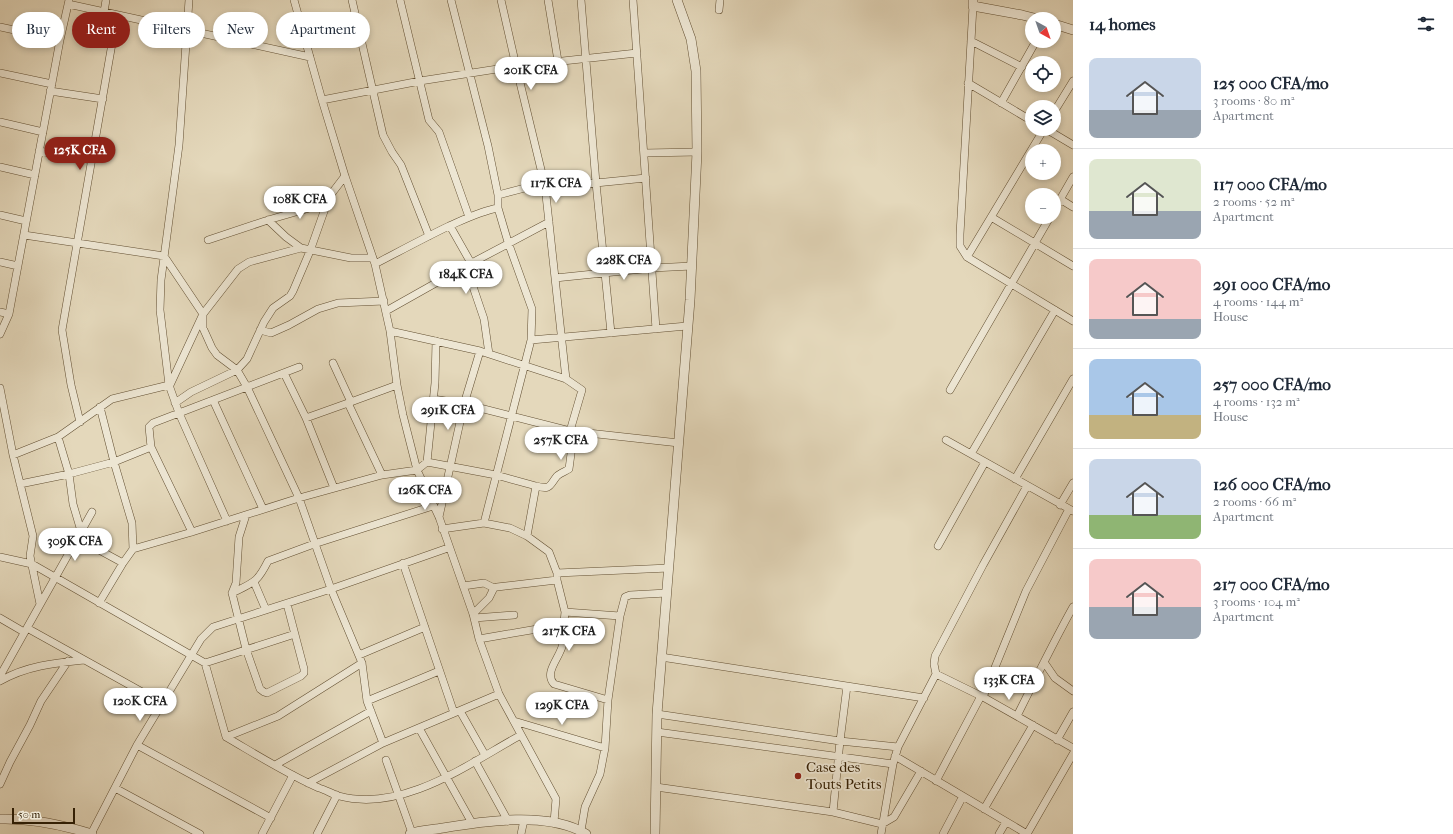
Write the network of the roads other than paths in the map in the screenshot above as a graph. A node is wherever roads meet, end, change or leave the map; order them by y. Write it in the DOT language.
graph roads {
  1 [pos="106,0"];
  2 [pos="190,0"];
  3 [pos="294,0"];
  4 [pos="352,0"];
  5 [pos="400,0"];
  6 [pos="451,0"];
  7 [pos="501,0"];
  8 [pos="548,0"];
  9 [pos="580,0"];
  10 [pos="633,0"];
  11 [pos="677,0"];
  12 [pos="720,0"];
  13 [pos="68,2"];
  14 [pos="973,3"];
  15 [pos="719,10"];
  16 [pos="104,12"];
  17 [pos="189,12"];
  18 [pos="1025,15"];
  19 [pos="64,21"];
  20 [pos="1061,26"];
  21 [pos="0,27"];
  22 [pos="12,30"];
  23 [pos="1073,30"];
  24 [pos="205,34"];
  25 [pos="971,41"];
  26 [pos="59,48"];
  27 [pos="112,48"];
  28 [pos="187,48"];
  29 [pos="1032,48"];
  30 [pos="637,53"];
  31 [pos="310,57"];
  32 [pos="586,59"];
  33 [pos="558,62"];
  34 [pos="516,66"];
  35 [pos="1022,67"];
  36 [pos="0,73"];
  37 [pos="468,73"];
  38 [pos="420,81"];
  39 [pos="1073,81"];
  40 [pos="52,84"];
  41 [pos="968,84"];
  42 [pos="373,90"];
  43 [pos="50,91"];
  44 [pos="103,99"];
  45 [pos="322,100"];
  46 [pos="1061,101"];
  47 [pos="1001,103"];
  48 [pos="1025,117"];
  49 [pos="0,122"];
  50 [pos="43,132"];
  51 [pos="1041,136"];
  52 [pos="1057,136"];
  53 [pos="1073,145"];
  54 [pos="39,151"];
  55 [pos="697,152"];
  56 [pos="644,153"];
  57 [pos="92,160"];
  58 [pos="0,167"];
  59 [pos="35,175"];
  60 [pos="345,176"];
  61 [pos="1073,177"];
  62 [pos="646,178"];
  63 [pos="596,183"];
  64 [pos="545,185"];
  65 [pos="498,195"];
  66 [pos="1061,197"];
  67 [pos="1061,200"];
  68 [pos="327,203"];
  69 [pos="1073,207"];
  70 [pos="498,208"];
  71 [pos="0,215"];
  72 [pos="469,217"];
  73 [pos="991,217"];
  74 [pos="268,220"];
  75 [pos="26,221"];
  76 [pos="549,222"];
  77 [pos="1046,224"];
  78 [pos="450,226"];
  79 [pos="24,235"];
  80 [pos="429,236"];
  81 [pos="208,240"];
  82 [pos="508,242"];
  83 [pos="78,243"];
  84 [pos="1035,243"];
  85 [pos="301,248"];
  86 [pos="310,251"];
  87 [pos="164,256"];
  88 [pos="967,258"];
  89 [pos="374,261"];
  90 [pos="0,262"];
  91 [pos="468,264"];
  92 [pos="18,266"];
  93 [pos="692,266"];
  94 [pos="1073,266"];
  95 [pos="652,268"];
  96 [pos="605,273"];
  97 [pos="555,278"];
  98 [pos="1011,284"];
  99 [pos="384,302"];
  100 [pos="1055,310"];
  101 [pos="386,311"];
  102 [pos="0,312"];
  103 [pos="9,314"];
  104 [pos="203,314"];
  105 [pos="1073,321"];
  106 [pos="687,326"];
  107 [pos="656,329"];
  108 [pos="260,330"];
  109 [pos="390,331"];
  110 [pos="611,333"];
  111 [pos="0,334"];
  112 [pos="561,337"];
  113 [pos="531,340"];
  114 [pos="436,341"];
  115 [pos="480,351"];
  116 [pos="489,354"];
  117 [pos="333,363"];
  118 [pos="524,365"];
  119 [pos="299,367"];
  120 [pos="237,370"];
  121 [pos="284,373"];
  122 [pos="1073,379"];
  123 [pos="566,380"];
  124 [pos="170,385"];
  125 [pos="397,385"];
  126 [pos="247,387"];
  127 [pos="0,388"];
  128 [pos="950,390"];
  129 [pos="433,399"];
  130 [pos="213,400"];
  131 [pos="175,402"];
  132 [pos="349,402"];
  133 [pos="464,404"];
  134 [pos="100,407"];
  135 [pos="179,414"];
  136 [pos="511,416"];
  137 [pos="306,418"];
  138 [pos="80,422"];
  139 [pos="572,431"];
  140 [pos="58,437"];
  141 [pos="946,440"];
  142 [pos="679,443"];
  143 [pos="150,447"];
  144 [pos="971,454"];
  145 [pos="13,455"];
  146 [pos="114,462"];
  147 [pos="427,462"];
  148 [pos="985,462"];
  149 [pos="450,466"];
  150 [pos="417,470"];
  151 [pos="69,474"];
  152 [pos="382,475"];
  153 [pos="496,475"];
  154 [pos="1015,479"];
  155 [pos="1073,482"];
  156 [pos="20,484"];
  157 [pos="536,486"];
  158 [pos="1027,486"];
  159 [pos="334,488"];
  160 [pos="299,498"];
  161 [pos="1060,505"];
  162 [pos="433,506"];
  163 [pos="263,510"];
  164 [pos="1071,510"];
  165 [pos="92,512"];
  166 [pos="246,515"];
  167 [pos="439,517"];
  168 [pos="227,521"];
  169 [pos="484,523"];
  170 [pos="442,529"];
  171 [pos="81,531"];
  172 [pos="192,532"];
  173 [pos="527,536"];
  174 [pos="77,538"];
  175 [pos="314,544"];
  176 [pos="938,546"];
  177 [pos="448,548"];
  178 [pos="133,549"];
  179 [pos="0,557"];
  180 [pos="123,563"];
  181 [pos="403,563"];
  182 [pos="32,564"];
  183 [pos="669,568"];
  184 [pos="557,576"];
  185 [pos="55,578"];
  186 [pos="254,582"];
  187 [pos="463,586"];
  188 [pos="494,588"];
  189 [pos="331,589"];
  190 [pos="232,593"];
  191 [pos="667,593"];
  192 [pos="100,603"];
  193 [pos="40,604"];
  194 [pos="287,604"];
  195 [pos="1073,607"];
  196 [pos="266,610"];
  197 [pos="565,612"];
  198 [pos="514,615"];
  199 [pos="473,616"];
  200 [pos="620,616"];
  201 [pos="0,618"];
  202 [pos="238,619"];
  203 [pos="425,627"];
  204 [pos="558,627"];
  205 [pos="26,630"];
  206 [pos="295,634"];
  207 [pos="479,639"];
  208 [pos="246,649"];
  209 [pos="359,655"];
  210 [pos="192,656"];
  211 [pos="661,657"];
  212 [pos="84,660"];
  213 [pos="68,661"];
  214 [pos="1044,662"];
  215 [pos="205,663"];
  216 [pos="362,663"];
  217 [pos="1,671"];
  218 [pos="439,671"];
  219 [pos="936,674"];
  220 [pos="0,681"];
  221 [pos="847,686"];
  222 [pos="1073,691"];
  223 [pos="499,694"];
  224 [pos="982,697"];
  225 [pos="924,698"];
  226 [pos="608,700"];
  227 [pos="367,701"];
  228 [pos="162,703"];
  229 [pos="371,711"];
  230 [pos="457,712"];
  231 [pos="1073,712"];
  232 [pos="657,714"];
  233 [pos="1017,716"];
  234 [pos="514,722"];
  235 [pos="1033,726"];
  236 [pos="419,728"];
  237 [pos="657,732"];
  238 [pos="521,734"];
  239 [pos="226,737"];
  240 [pos="1057,740"];
  241 [pos="840,741"];
  242 [pos="383,743"];
  243 [pos="137,745"];
  244 [pos="898,747"];
  245 [pos="605,748"];
  246 [pos="1073,748"];
  247 [pos="1073,754"];
  248 [pos="485,755"];
  249 [pos="838,756"];
  250 [pos="895,756"];
  251 [pos="386,760"];
  252 [pos="475,760"];
  253 [pos="892,764"];
  254 [pos="275,765"];
  255 [pos="921,771"];
  256 [pos="293,775"];
  257 [pos="446,776"];
  258 [pos="936,781"];
  259 [pos="308,783"];
  260 [pos="0,784"];
  261 [pos="656,787"];
  262 [pos="115,788"];
  263 [pos="337,795"];
  264 [pos="398,796"];
  265 [pos="963,796"];
  266 [pos="984,809"];
  267 [pos="833,812"];
  268 [pos="271,818"];
  269 [pos="0,819"];
  270 [pos="524,820"];
  271 [pos="508,821"];
  272 [pos="554,822"];
  273 [pos="1006,822"];
  274 [pos="472,823"];
  275 [pos="882,824"];
  276 [pos="584,832"];
  277 [pos="92,834"];
  278 [pos="200,834"];
  279 [pos="262,834"];
  280 [pos="317,834"];
  281 [pos="411,834"];
  282 [pos="521,834"];
  283 [pos="655,834"];
  284 [pos="882,834"];
  285 [pos="943,834"];
  286 [pos="999,834"];
  287 [pos="1027,834"];
  1 -- 16 [label="street"];
  2 -- 17 [label="street"];
  3 -- 31 [label="street"];
  4 -- 42 [label="street"];
  5 -- 38 [label="street"];
  6 -- 37 [label="street"];
  7 -- 34 [label="street"];
  8 -- 33 [label="street"];
  9 -- 32 [label="street"];
  10 -- 30 [label="street"];
  11 -- 55 [label="street"];
  12 -- 15 [label="street"];
  13 -- 16 [label="street"];
  13 -- 19 [label="street"];
  14 -- 18 [label="street"];
  14 -- 25 [label="street"];
  20 -- 23 [label="street"];
  21 -- 22 [label="street"];
  24 -- 31 [label="street"];
  25 -- 35 [label="street"];
  25 -- 41 [label="street"];
  26 -- 40 [label="street"];
  27 -- 44 [label="street"];
  28 -- 87 [label="street"];
  29 -- 35 [label="street"];
  30 -- 32 [label="street"];
  30 -- 56 [label="street"];
  31 -- 45 [label="street"];
  32 -- 33 [label="street"];
  32 -- 63 [label="street"];
  33 -- 34 [label="street"];
  34 -- 37 [label="street"];
  34 -- 64 [label="street"];
  35 -- 47 [label="street"];
  36 -- 40 [label="street"];
  37 -- 38 [label="street"];
  37 -- 65 [label="street"];
  38 -- 42 [label="street"];
  38 -- 72 [label="street"];
  39 -- 46 [label="street"];
  40 -- 43 [label="street"];
  41 -- 47 [label="street"];
  41 -- 88 [label="street"];
  42 -- 45 [label="street"];
  42 -- 80 [label="street"];
  43 -- 44 [label="street"];
  43 -- 50 [label="street"];
  44 -- 57 [label="street"];
  45 -- 60 [label="street"];
  47 -- 48 [label="street"];
  49 -- 50 [label="street"];
  50 -- 54 [label="street"];
  51 -- 73 [label="street"];
  52 -- 53 [label="street"];
  54 -- 57 [label="street"];
  54 -- 59 [label="street"];
  55 -- 56 [label="street"];
  55 -- 93 [label="street"];
  56 -- 62 [label="street"];
  57 -- 83 [label="street"];
  58 -- 59 [label="street"];
  59 -- 75 [label="street"];
  60 -- 68 [label="street"];
  60 -- 89 [label="street"];
  61 -- 66 [label="street"];
  62 -- 63 [label="street"];
  62 -- 95 [label="street"];
  63 -- 64 [label="street"];
  63 -- 96 [label="street"];
  64 -- 65 [label="street"];
  64 -- 76 [label="street"];
  65 -- 70 [label="street"];
  67 -- 69 [label="street"];
  68 -- 74 [label="street"];
  68 -- 86 [label="street"];
  70 -- 72 [label="street"];
  70 -- 82 [label="street"];
  71 -- 75 [label="street"];
  72 -- 78 [label="street"];
  73 -- 84 [label="street"];
  73 -- 88 [label="street"];
  74 -- 81 [label="street"];
  74 -- 85 [label="street"];
  75 -- 79 [label="street"];
  76 -- 82 [label="street"];
  76 -- 97 [label="street"];
  77 -- 84 [label="street"];
  78 -- 80 [label="street"];
  78 -- 91 [label="street"];
  79 -- 83 [label="street"];
  79 -- 92 [label="street"];
  80 -- 89 [label="street"];
  82 -- 91 [label="street"];
  82 -- 113 [label="street"];
  83 -- 87 [label="street"];
  83 -- 138 [label="street"];
  84 -- 94 [label="street"];
  84 -- 98 [label="street"];
  85 -- 86 [label="street"];
  85 -- 104 [label="street"];
  86 -- 89 [label="street"];
  86 -- 108 [label="street"];
  87 -- 104 [label="street"];
  87 -- 124 [label="street"];
  88 -- 98 [label="street"];
  89 -- 99 [label="street"];
  90 -- 92 [label="street"];
  91 -- 101 [label="street"];
  91 -- 116 [label="street"];
  92 -- 103 [label="street"];
  93 -- 95 [label="street"];
  93 -- 106 [label="street"];
  95 -- 96 [label="street"];
  95 -- 107 [label="street"];
  96 -- 97 [label="street"];
  96 -- 110 [label="street"];
  97 -- 112 [label="street"];
  98 -- 100 [label="street"];
  98 -- 128 [label="street"];
  99 -- 101 [label="street"];
  99 -- 108 [label="street"];
  100 -- 105 [label="street"];
  100 -- 144 [label="street"];
  101 -- 109 [label="street"];
  102 -- 103 [label="street"];
  103 -- 111 [label="street"];
  104 -- 120 [label="street"];
  104 -- 124 [label="street"];
  106 -- 107 [label="street"];
  106 -- 142 [label="street"];
  107 -- 110 [label="street"];
  108 -- 120 [label="street"];
  109 -- 114 [label="street"];
  109 -- 125 [label="street"];
  110 -- 112 [label="street"];
  112 -- 113 [label="street"];
  112 -- 123 [label="street"];
  113 -- 118 [label="street"];
  114 -- 115 [label="street"];
  114 -- 129 [label="street"];
  115 -- 116 [label="street"];
  115 -- 133 [label="street"];
  116 -- 118 [label="street"];
  117 -- 132 [label="street"];
  118 -- 123 [label="street"];
  118 -- 136 [label="street"];
  119 -- 121 [label="street"];
  120 -- 126 [label="street"];
  120 -- 131 [label="street"];
  121 -- 126 [label="street"];
  121 -- 137 [label="street"];
  122 -- 154 [label="street"];
  123 -- 139 [label="street"];
  124 -- 131 [label="street"];
  124 -- 134 [label="street"];
  125 -- 132 [label="street"];
  125 -- 150 [label="street"];
  126 -- 130 [label="street"];
  126 -- 160 [label="street"];
  127 -- 145 [label="street"];
  129 -- 133 [label="street"];
  129 -- 147 [label="street"];
  130 -- 135 [label="street"];
  130 -- 163 [label="street"];
  131 -- 135 [label="street"];
  132 -- 137 [label="street"];
  132 -- 152 [label="street"];
  133 -- 136 [label="street"];
  133 -- 149 [label="street"];
  134 -- 138 [label="street"];
  134 -- 146 [label="street"];
  135 -- 143 [label="street"];
  135 -- 168 [label="street"];
  136 -- 139 [label="street"];
  136 -- 153 [label="street"];
  137 -- 159 [label="street"];
  138 -- 140 [label="street"];
  139 -- 142 [label="street"];
  139 -- 157 [label="street"];
  140 -- 145 [label="street"];
  140 -- 151 [label="street"];
  141 -- 144 [label="street"];
  142 -- 183 [label="street"];
  143 -- 146 [label="street"];
  143 -- 172 [label="street"];
  144 -- 148 [label="street"];
  145 -- 156 [label="street"];
  146 -- 151 [label="street"];
  146 -- 178 [label="street"];
  147 -- 149 [label="street"];
  147 -- 150 [label="street"];
  148 -- 154 [label="street"];
  148 -- 176 [label="street"];
  149 -- 153 [label="street"];
  149 -- 167 [label="street"];
  150 -- 152 [label="street"];
  150 -- 162 [label="street"];
  151 -- 156 [label="street"];
  151 -- 171 [label="street"];
  152 -- 159 [label="street"];
  153 -- 157 [label="street"];
  153 -- 169 [label="street"];
  154 -- 158 [label="street"];
  155 -- 161 [label="street"];
  156 -- 182 [label="street"];
  157 -- 173 [label="street"];
  158 -- 161 [label="street"];
  158 -- 219 [label="street"];
  159 -- 160 [label="street"];
  160 -- 163 [label="street"];
  160 -- 175 [label="street"];
  161 -- 164 [label="street"];
  162 -- 167 [label="street"];
  162 -- 175 [label="street"];
  163 -- 166 [label="street"];
  164 -- 224 [label="street"];
  165 -- 171 [label="street"];
  166 -- 168 [label="street"];
  166 -- 190 [label="street"];
  167 -- 170 [label="street"];
  168 -- 172 [label="street"];
  169 -- 170 [label="street"];
  169 -- 173 [label="street"];
  170 -- 177 [label="street"];
  171 -- 174 [label="street"];
  172 -- 178 [label="street"];
  173 -- 184 [label="street"];
  174 -- 180 [label="street"];
  174 -- 185 [label="street"];
  175 -- 186 [label="street"];
  175 -- 189 [label="street"];
  177 -- 181 [label="street"];
  177 -- 187 [label="street"];
  178 -- 180 [label="street"];
  179 -- 182 [label="street"];
  180 -- 192 [label="street"];
  181 -- 189 [label="street"];
  181 -- 203 [label="street"];
  182 -- 185 [label="street"];
  182 -- 193 [label="street"];
  183 -- 184 [label="street"];
  183 -- 191 [label="street"];
  184 -- 188 [label="street"];
  184 -- 197 [label="street"];
  185 -- 192 [label="street"];
  185 -- 193 [label="street"];
  186 -- 190 [label="street"];
  186 -- 196 [label="street"];
  187 -- 188 [label="street"];
  187 -- 199 [label="street"];
  188 -- 199 [label="street"];
  189 -- 194 [label="street"];
  189 -- 209 [label="street"];
  190 -- 202 [label="street"];
  191 -- 200 [label="street"];
  191 -- 211 [label="street"];
  192 -- 210 [label="street"];
  193 -- 205 [label="street"];
  194 -- 196 [label="street"];
  194 -- 206 [label="street"];
  195 -- 214 [label="street"];
  196 -- 202 [label="street"];
  197 -- 200 [label="street"];
  197 -- 204 [label="street"];
  198 -- 199 [label="street"];
  199 -- 207 [label="street"];
  200 -- 226 [label="street"];
  201 -- 205 [label="street"];
  202 -- 208 [label="street"];
  202 -- 210 [label="street"];
  203 -- 209 [label="street"];
  203 -- 218 [label="street"];
  204 -- 207 [label="street"];
  204 -- 226 [label="street"];
  205 -- 212 [label="street"];
  205 -- 217 [label="street"];
  206 -- 208 [label="street"];
  206 -- 208 [label="street"];
  207 -- 223 [label="street"];
  208 -- 215 [label="street"];
  209 -- 216 [label="street"];
  210 -- 215 [label="street"];
  210 -- 228 [label="street"];
  211 -- 221 [label="street"];
  211 -- 232 [label="street"];
  212 -- 213 [label="street"];
  212 -- 228 [label="street"];
  213 -- 220 [label="street"];
  213 -- 260 [label="street"];
  214 -- 222 [label="street"];
  214 -- 233 [label="street"];
  215 -- 239 [label="street"];
  216 -- 227 [label="street"];
  216 -- 239 [label="street"];
  218 -- 227 [label="street"];
  218 -- 230 [label="street"];
  219 -- 224 [label="street"];
  219 -- 225 [label="street"];
  221 -- 225 [label="street"];
  221 -- 241 [label="street"];
  223 -- 230 [label="street"];
  223 -- 234 [label="street"];
  224 -- 233 [label="street"];
  224 -- 258 [label="street"];
  225 -- 244 [label="street"];
  226 -- 245 [label="street"];
  227 -- 229 [label="street"];
  228 -- 243 [label="street"];
  229 -- 242 [label="street"];
  229 -- 254 [label="street"];
  230 -- 236 [label="street"];
  230 -- 248 [label="street"];
  231 -- 240 [label="street"];
  232 -- 237 [label="street"];
  232 -- 241 [label="street"];
  233 -- 235 [label="street"];
  234 -- 238 [label="street"];
  234 -- 245 [label="street"];
  235 -- 240 [label="street"];
  235 -- 266 [label="street"];
  236 -- 242 [label="street"];
  236 -- 257 [label="street"];
  237 -- 249 [label="street"];
  237 -- 261 [label="street"];
  238 -- 248 [label="street"];
  238 -- 272 [label="street"];
  239 -- 254 [label="street"];
  240 -- 246 [label="street"];
  241 -- 244 [label="street"];
  241 -- 249 [label="street"];
  242 -- 259 [label="street"];
  243 -- 262 [label="street"];
  243 -- 268 [label="street"];
  244 -- 250 [label="street"];
  245 -- 276 [label="street"];
  247 -- 287 [label="street"];
  248 -- 252 [label="street"];
  249 -- 253 [label="street"];
  249 -- 267 [label="street"];
  250 -- 253 [label="street"];
  250 -- 255 [label="street"];
  251 -- 264 [label="street"];
  252 -- 257 [label="street"];
  252 -- 271 [label="street"];
  253 -- 275 [label="street"];
  254 -- 256 [label="street"];
  255 -- 258 [label="street"];
  255 -- 275 [label="street"];
  256 -- 259 [label="street"];
  256 -- 268 [label="street"];
  257 -- 264 [label="street"];
  257 -- 274 [label="street"];
  258 -- 265 [label="street"];
  259 -- 263 [label="street"];
  261 -- 267 [label="street"];
  261 -- 283 [label="street"];
  262 -- 277 [label="street"];
  262 -- 278 [label="street"];
  263 -- 264 [label="street"];
  263 -- 280 [label="street"];
  264 -- 281 [label="street"];
  265 -- 266 [label="street"];
  265 -- 285 [label="street"];
  266 -- 273 [label="street"];
  267 -- 275 [label="street"];
  268 -- 279 [label="street"];
  269 -- 277 [label="street"];
  270 -- 271 [label="street"];
  270 -- 272 [label="street"];
  270 -- 282 [label="street"];
  271 -- 274 [label="street"];
  272 -- 276 [label="street"];
  273 -- 286 [label="street"];
  273 -- 287 [label="street"];
  274 -- 281 [label="street"];
  275 -- 284 [label="street"];
}
